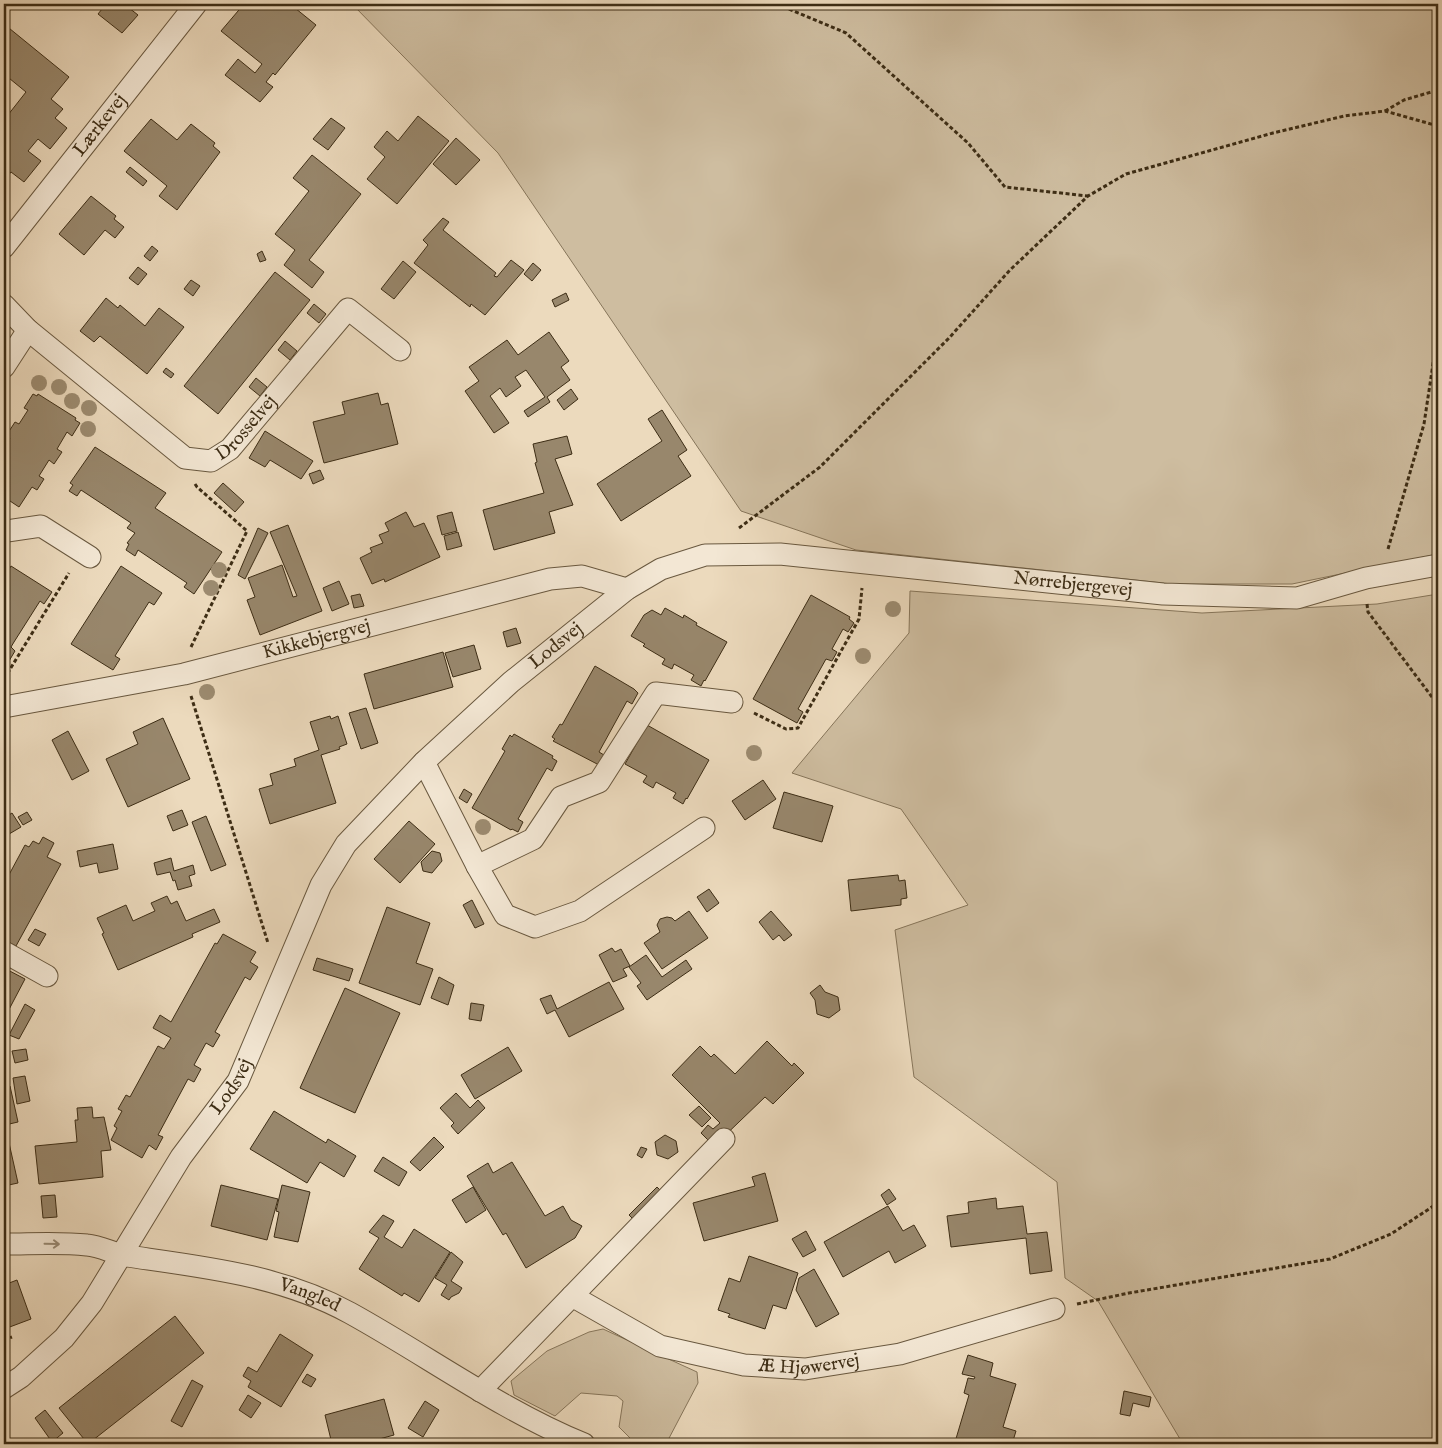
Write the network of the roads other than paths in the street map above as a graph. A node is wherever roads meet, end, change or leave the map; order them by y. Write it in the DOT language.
graph roads {
  1 [pos="196,4"];
  2 [pos="4,247"];
  3 [pos="4,305"];
  4 [pos="28,330"];
  5 [pos="400,350"];
  6 [pos="4,367"];
  7 [pos="4,529"];
  8 [pos="86,554"];
  9 [pos="705,555"];
  10 [pos="1438,565"];
  11 [pos="627,590"];
  12 [pos="732,702"];
  13 [pos="4,707"];
  14 [pos="424,762"];
  15 [pos="704,828"];
  16 [pos="477,866"];
  17 [pos="4,952"];
  18 [pos="47,976"];
  19 [pos="724,1139"];
  20 [pos="4,1244"];
  21 [pos="122,1255"];
  22 [pos="572,1296"];
  23 [pos="1054,1309"];
  24 [pos="4,1388"];
  25 [pos="480,1391"];
  26 [pos="584,1444"];
  1 -- 2 [label="street, Lærkevej"];
  3 -- 4 [label="street, Drosselvej"];
  4 -- 5 [label="street, Drosselvej"];
  4 -- 6 [label="street"];
  7 -- 8 [label="street"];
  9 -- 10 [label="street, Nørrebjergevej"];
  9 -- 11 [label="street, Lodsvej"];
  11 -- 13 [label="street, Kikkebjergvej"];
  11 -- 14 [label="street, Lodsvej"];
  12 -- 16 [label="street"];
  14 -- 16 [label="street"];
  14 -- 21 [label="street, Lodsvej"];
  15 -- 16 [label="street"];
  17 -- 18 [label="street"];
  19 -- 22 [label="street"];
  20 -- 21 [label="street, Vangled, one-way"];
  21 -- 24 [label="street, Lodsvej"];
  21 -- 25 [label="street, Vangled"];
  22 -- 23 [label="street, Æ Hjøwervej"];
  22 -- 25 [label="street"];
  25 -- 26 [label="street, Vangled"];
}
